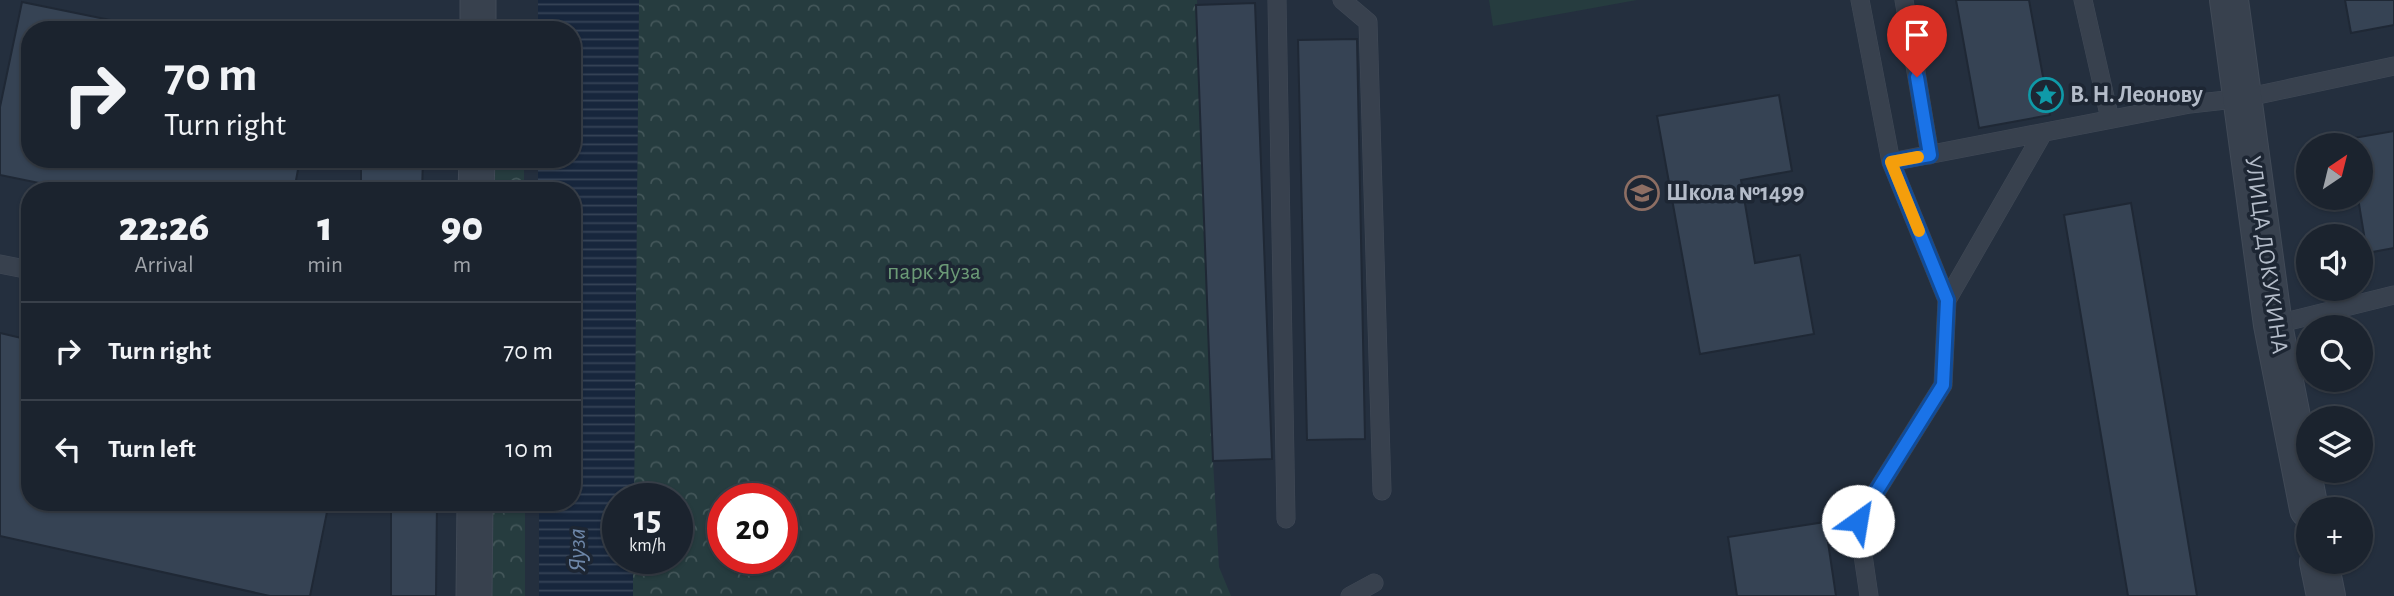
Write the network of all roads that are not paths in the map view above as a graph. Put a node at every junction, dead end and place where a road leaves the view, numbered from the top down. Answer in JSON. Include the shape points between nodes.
{"nodes":[{"id":1,"x":478,"y":0,"type":"edge"},
{"id":2,"x":1277,"y":0,"type":"edge"},
{"id":3,"x":1342,"y":0,"type":"edge"},
{"id":4,"x":1860,"y":0,"type":"edge"},
{"id":5,"x":1904,"y":0,"type":"edge"},
{"id":6,"x":2083,"y":0,"type":"edge"},
{"id":7,"x":2229,"y":0,"type":"edge"},
{"id":8,"x":478,"y":21,"type":"edge"},
{"id":9,"x":2394,"y":66,"type":"edge"},
{"id":10,"x":2244,"y":98,"type":"junction"},
{"id":11,"x":2110,"y":119,"type":"junction"},
{"id":12,"x":2043,"y":133,"type":"junction"},
{"id":13,"x":1930,"y":155,"type":"junction"},
{"id":14,"x":1891,"y":162,"type":"junction"},
{"id":15,"x":0,"y":264,"type":"edge"},
{"id":16,"x":21,"y":268,"type":"edge"},
{"id":17,"x":2394,"y":295,"type":"edge"},
{"id":18,"x":1947,"y":300,"type":"junction"},
{"id":19,"x":2273,"y":325,"type":"junction"},
{"id":20,"x":1382,"y":491,"type":"dead end"},
{"id":21,"x":2307,"y":497,"type":"edge"},
{"id":22,"x":475,"y":511,"type":"edge"},
{"id":23,"x":1286,"y":519,"type":"dead end"},
{"id":24,"x":2321,"y":574,"type":"edge"},
{"id":25,"x":1374,"y":583,"type":"dead end"},
{"id":26,"x":474,"y":596,"type":"edge"},
{"id":27,"x":1350,"y":596,"type":"edge"},
{"id":28,"x":1869,"y":596,"type":"edge"},
{"id":29,"x":2326,"y":596,"type":"edge"}],
"edges":[{"from":1,"to":8,"type":"street"},
{"from":2,"to":23,"type":"lane"},
{"from":3,"to":20,"type":"lane","via":[[1368,22]]},
{"from":4,"to":14,"type":"lane"},
{"from":5,"to":13,"type":"lane"},
{"from":6,"to":11,"type":"lane"},
{"from":7,"to":10,"type":"street","name":"УЛИЦА ДОКУКИНА"},
{"from":9,"to":10,"type":"lane"},
{"from":10,"to":11,"type":"lane"},
{"from":10,"to":19,"type":"street","name":"УЛИЦА ДОКУКИНА"},
{"from":11,"to":12,"type":"lane"},
{"from":12,"to":13,"type":"lane"},
{"from":12,"to":18,"type":"lane"},
{"from":13,"to":14,"type":"lane"},
{"from":14,"to":18,"type":"lane"},
{"from":15,"to":16,"type":"lane"},
{"from":17,"to":19,"type":"lane"},
{"from":18,"to":28,"type":"lane","via":[[1943,385],[1858,521]]},
{"from":19,"to":21,"type":"street","name":"УЛИЦА ДОКУКИНА"},
{"from":22,"to":26,"type":"street"},
{"from":24,"to":29,"type":"street"},
{"from":25,"to":27,"type":"lane"}]}
